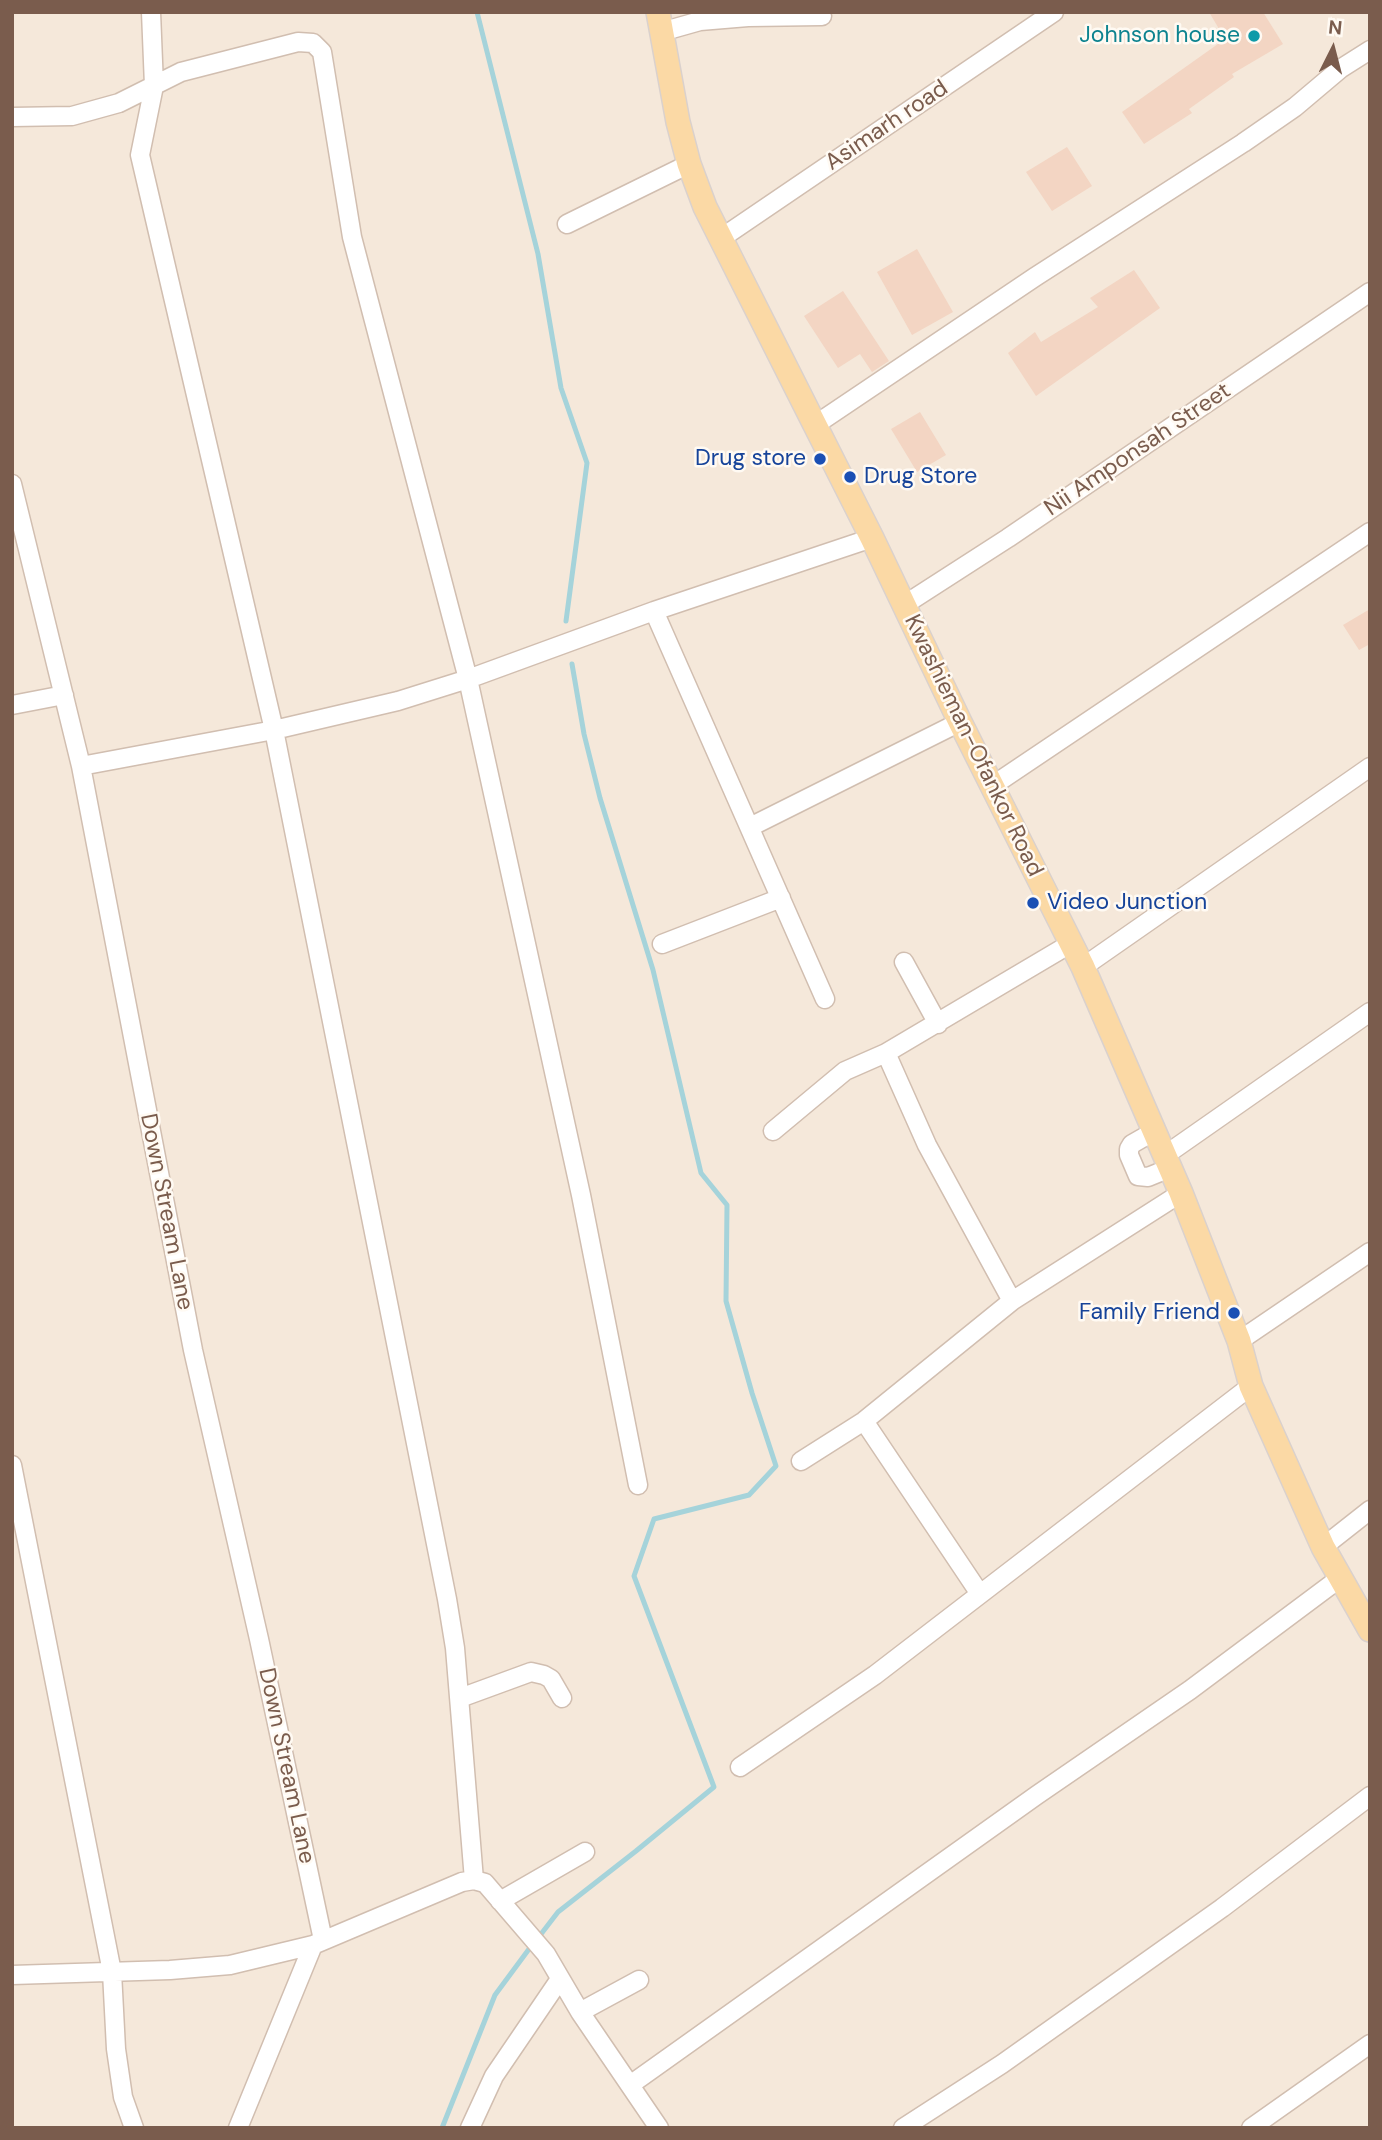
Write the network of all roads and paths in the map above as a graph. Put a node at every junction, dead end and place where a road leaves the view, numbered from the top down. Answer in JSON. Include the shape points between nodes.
{"nodes":[{"id":1,"x":151,"y":12,"type":"edge"},
{"id":2,"x":1054,"y":12,"type":"edge"},
{"id":3,"x":822,"y":16,"type":"dead end"},
{"id":4,"x":659,"y":22,"type":"edge"},
{"id":5,"x":1370,"y":50,"type":"edge"},
{"id":6,"x":154,"y":86,"type":"junction"},
{"id":7,"x":12,"y":117,"type":"edge"},
{"id":8,"x":689,"y":164,"type":"junction"},
{"id":9,"x":567,"y":224,"type":"dead end"},
{"id":10,"x":720,"y":239,"type":"junction"},
{"id":11,"x":1370,"y":292,"type":"edge"},
{"id":12,"x":815,"y":425,"type":"junction"},
{"id":13,"x":12,"y":484,"type":"edge"},
{"id":14,"x":1370,"y":532,"type":"edge"},
{"id":15,"x":872,"y":538,"type":"junction"},
{"id":16,"x":905,"y":605,"type":"junction"},
{"id":17,"x":653,"y":611,"type":"junction"},
{"id":18,"x":468,"y":679,"type":"junction"},
{"id":19,"x":64,"y":695,"type":"junction"},
{"id":20,"x":12,"y":705,"type":"edge"},
{"id":21,"x":960,"y":722,"type":"junction"},
{"id":22,"x":274,"y":730,"type":"junction"},
{"id":23,"x":81,"y":766,"type":"junction"},
{"id":24,"x":1370,"y":767,"type":"edge"},
{"id":25,"x":992,"y":786,"type":"junction"},
{"id":26,"x":750,"y":827,"type":"junction"},
{"id":27,"x":781,"y":898,"type":"junction"},
{"id":28,"x":662,"y":944,"type":"dead end"},
{"id":29,"x":1070,"y":944,"type":"junction"},
{"id":30,"x":904,"y":962,"type":"dead end"},
{"id":31,"x":1083,"y":967,"type":"junction"},
{"id":32,"x":825,"y":999,"type":"dead end"},
{"id":33,"x":1370,"y":1012,"type":"edge"},
{"id":34,"x":937,"y":1024,"type":"junction"},
{"id":35,"x":886,"y":1053,"type":"junction"},
{"id":36,"x":773,"y":1131,"type":"dead end"},
{"id":37,"x":1153,"y":1132,"type":"junction"},
{"id":38,"x":1167,"y":1162,"type":"junction"},
{"id":39,"x":1181,"y":1193,"type":"junction"},
{"id":40,"x":1370,"y":1252,"type":"edge"},
{"id":41,"x":1012,"y":1300,"type":"junction"},
{"id":42,"x":1239,"y":1342,"type":"junction"},
{"id":43,"x":1251,"y":1386,"type":"junction"},
{"id":44,"x":864,"y":1421,"type":"junction"},
{"id":45,"x":801,"y":1461,"type":"dead end"},
{"id":46,"x":12,"y":1465,"type":"edge"},
{"id":47,"x":638,"y":1485,"type":"dead end"},
{"id":48,"x":1370,"y":1510,"type":"edge"},
{"id":49,"x":1323,"y":1547,"type":"junction"},
{"id":50,"x":1340,"y":1578,"type":"junction"},
{"id":51,"x":980,"y":1594,"type":"junction"},
{"id":52,"x":1370,"y":1630,"type":"edge"},
{"id":53,"x":460,"y":1698,"type":"junction"},
{"id":54,"x":562,"y":1698,"type":"dead end"},
{"id":55,"x":740,"y":1767,"type":"dead end"},
{"id":56,"x":1370,"y":1796,"type":"edge"},
{"id":57,"x":585,"y":1852,"type":"dead end"},
{"id":58,"x":474,"y":1880,"type":"junction"},
{"id":59,"x":500,"y":1901,"type":"junction"},
{"id":60,"x":318,"y":1942,"type":"junction"},
{"id":61,"x":113,"y":1972,"type":"junction"},
{"id":62,"x":12,"y":1975,"type":"edge"},
{"id":63,"x":559,"y":1979,"type":"junction"},
{"id":64,"x":639,"y":1980,"type":"dead end"},
{"id":65,"x":580,"y":2012,"type":"junction"},
{"id":66,"x":1370,"y":2044,"type":"edge"},
{"id":67,"x":630,"y":2085,"type":"junction"},
{"id":68,"x":134,"y":2128,"type":"edge"},
{"id":69,"x":239,"y":2128,"type":"edge"},
{"id":70,"x":470,"y":2128,"type":"edge"},
{"id":71,"x":659,"y":2128,"type":"edge"},
{"id":72,"x":903,"y":2128,"type":"edge"},
{"id":73,"x":1251,"y":2128,"type":"edge"}],
"edges":[{"from":1,"to":6,"type":"street"},
{"from":2,"to":10,"type":"street","name":"Asimarh road"},
{"from":3,"to":4,"type":"street"},
{"from":4,"to":8,"type":"main road","name":"Kwashieman-Ofankor Road"},
{"from":5,"to":12,"type":"street","via":[[1242,143]]},
{"from":6,"to":7,"type":"street","via":[[119,103],[72,116]]},
{"from":6,"to":18,"type":"street","via":[[181,72],[299,42],[313,43],[322,52],[352,237]]},
{"from":6,"to":22,"type":"street","via":[[141,155]]},
{"from":8,"to":9,"type":"street"},
{"from":8,"to":10,"type":"main road","name":"Kwashieman-Ofankor Road"},
{"from":10,"to":12,"type":"main road","name":"Kwashieman-Ofankor Road"},
{"from":11,"to":16,"type":"street","name":"Nii Amponsah Street"},
{"from":12,"to":15,"type":"main road","name":"Kwashieman-Ofankor Road"},
{"from":13,"to":19,"type":"street","name":"Down Stream Lane"},
{"from":14,"to":25,"type":"street"},
{"from":15,"to":16,"type":"main road","name":"Kwashieman-Ofankor Road"},
{"from":15,"to":17,"type":"street"},
{"from":16,"to":21,"type":"main road","name":"Kwashieman-Ofankor Road"},
{"from":17,"to":18,"type":"street"},
{"from":17,"to":26,"type":"street"},
{"from":18,"to":22,"type":"street"},
{"from":18,"to":47,"type":"street","via":[[581,1195]]},
{"from":19,"to":20,"type":"street"},
{"from":19,"to":23,"type":"street","name":"Down Stream Lane"},
{"from":21,"to":25,"type":"main road","name":"Kwashieman-Ofankor Road"},
{"from":21,"to":26,"type":"street"},
{"from":22,"to":23,"type":"street"},
{"from":22,"to":53,"type":"street","via":[[447,1599]]},
{"from":23,"to":60,"type":"street","name":"Down Stream Lane","via":[[192,1350],[259,1639]]},
{"from":24,"to":31,"type":"street"},
{"from":25,"to":29,"type":"main road","name":"Kwashieman-Ofankor Road"},
{"from":26,"to":27,"type":"street"},
{"from":27,"to":28,"type":"street"},
{"from":27,"to":32,"type":"street"},
{"from":29,"to":31,"type":"main road","name":"Kwashieman-Ofankor Road"},
{"from":29,"to":34,"type":"street"},
{"from":30,"to":34,"type":"street"},
{"from":31,"to":37,"type":"main road","name":"Kwashieman-Ofankor Road"},
{"from":33,"to":38,"type":"street"},
{"from":34,"to":35,"type":"street"},
{"from":35,"to":36,"type":"street","via":[[845,1071]]},
{"from":35,"to":41,"type":"street","via":[[927,1145]]},
{"from":37,"to":38,"type":"main road","name":"Kwashieman-Ofankor Road"},
{"from":37,"to":38,"type":"street","via":[[1129,1149],[1138,1175],[1148,1177]]},
{"from":38,"to":39,"type":"main road","name":"Kwashieman-Ofankor Road"},
{"from":39,"to":41,"type":"street"},
{"from":39,"to":42,"type":"main road","name":"Kwashieman-Ofankor Road"},
{"from":40,"to":42,"type":"street"},
{"from":41,"to":44,"type":"street"},
{"from":42,"to":43,"type":"main road","name":"Kwashieman-Ofankor Road"},
{"from":43,"to":49,"type":"main road","name":"Kwashieman-Ofankor Road"},
{"from":43,"to":51,"type":"street"},
{"from":44,"to":45,"type":"street"},
{"from":44,"to":51,"type":"street"},
{"from":46,"to":61,"type":"street"},
{"from":48,"to":49,"type":"street"},
{"from":49,"to":50,"type":"main road","name":"Kwashieman-Ofankor Road"},
{"from":50,"to":52,"type":"main road","name":"Kwashieman-Ofankor Road"},
{"from":50,"to":67,"type":"street","via":[[1190,1690]]},
{"from":51,"to":55,"type":"street","via":[[875,1675]]},
{"from":53,"to":54,"type":"street","via":[[531,1672],[551,1679]]},
{"from":53,"to":58,"type":"street"},
{"from":56,"to":72,"type":"street","via":[[1222,1908],[1002,2064]]},
{"from":57,"to":59,"type":"street"},
{"from":58,"to":59,"type":"street","via":[[485,1883]]},
{"from":58,"to":60,"type":"street"},
{"from":59,"to":63,"type":"street","via":[[546,1954]]},
{"from":60,"to":61,"type":"street","via":[[230,1965]]},
{"from":60,"to":69,"type":"street"},
{"from":61,"to":62,"type":"street"},
{"from":61,"to":68,"type":"street","via":[[122,2097]]},
{"from":63,"to":65,"type":"street"},
{"from":63,"to":70,"type":"street","via":[[494,2076]]},
{"from":64,"to":65,"type":"street"},
{"from":65,"to":67,"type":"street"},
{"from":66,"to":73,"type":"street"},
{"from":67,"to":71,"type":"street"}]}
